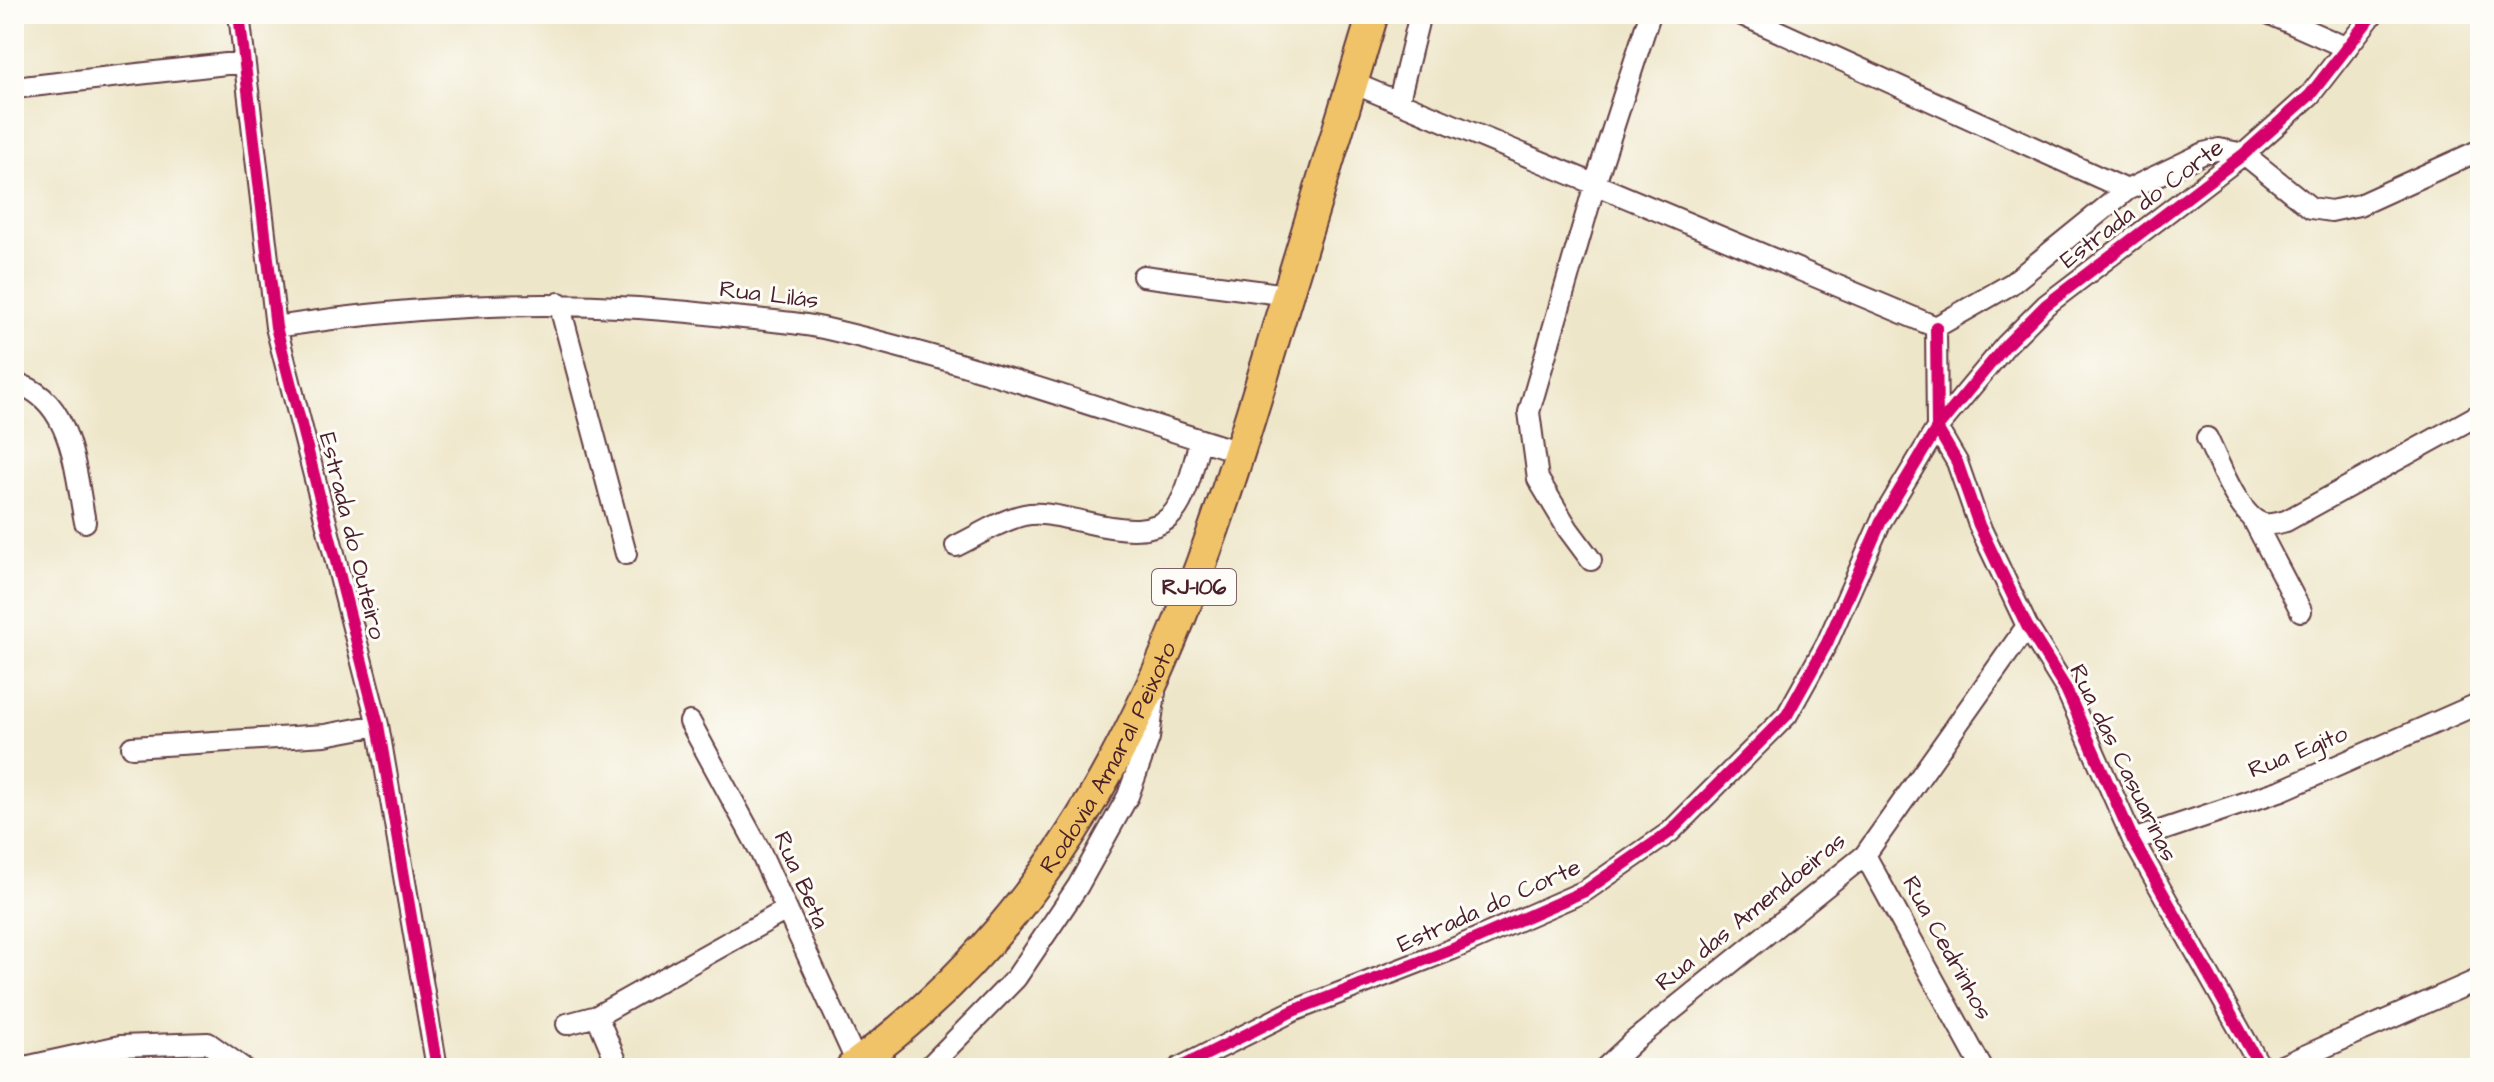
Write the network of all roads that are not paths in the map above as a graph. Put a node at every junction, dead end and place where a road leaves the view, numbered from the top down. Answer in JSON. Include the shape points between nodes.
{"nodes":[{"id":1,"x":239,"y":14,"type":"edge"},
{"id":2,"x":1373,"y":14,"type":"edge"},
{"id":3,"x":1420,"y":14,"type":"edge"},
{"id":4,"x":1650,"y":14,"type":"edge"},
{"id":5,"x":1740,"y":14,"type":"edge"},
{"id":6,"x":2270,"y":14,"type":"edge"},
{"id":7,"x":2373,"y":14,"type":"edge"},
{"id":8,"x":2347,"y":48,"type":"junction"},
{"id":9,"x":244,"y":62,"type":"junction"},
{"id":10,"x":1353,"y":83,"type":"junction"},
{"id":11,"x":14,"y":88,"type":"edge"},
{"id":12,"x":1399,"y":100,"type":"junction"},
{"id":13,"x":2480,"y":150,"type":"edge"},
{"id":14,"x":2244,"y":154,"type":"junction"},
{"id":15,"x":1595,"y":184,"type":"junction"},
{"id":16,"x":2127,"y":190,"type":"junction"},
{"id":17,"x":1143,"y":276,"type":"dead end"},
{"id":18,"x":1287,"y":295,"type":"junction"},
{"id":19,"x":559,"y":303,"type":"junction"},
{"id":20,"x":276,"y":327,"type":"junction"},
{"id":21,"x":1936,"y":327,"type":"junction"},
{"id":22,"x":14,"y":383,"type":"edge"},
{"id":23,"x":2480,"y":414,"type":"edge"},
{"id":24,"x":1937,"y":428,"type":"junction"},
{"id":25,"x":2207,"y":438,"type":"dead end"},
{"id":26,"x":1200,"y":440,"type":"junction"},
{"id":27,"x":1240,"y":452,"type":"junction"},
{"id":28,"x":2253,"y":519,"type":"junction"},
{"id":29,"x":85,"y":522,"type":"dead end"},
{"id":30,"x":956,"y":546,"type":"dead end"},
{"id":31,"x":626,"y":554,"type":"dead end"},
{"id":32,"x":1591,"y":560,"type":"dead end"},
{"id":33,"x":2301,"y":611,"type":"dead end"},
{"id":34,"x":2027,"y":626,"type":"junction"},
{"id":35,"x":1157,"y":679,"type":"junction"},
{"id":36,"x":2480,"y":703,"type":"edge"},
{"id":37,"x":690,"y":722,"type":"dead end"},
{"id":38,"x":378,"y":725,"type":"junction"},
{"id":39,"x":132,"y":747,"type":"dead end"},
{"id":40,"x":2133,"y":840,"type":"junction"},
{"id":41,"x":1865,"y":855,"type":"junction"},
{"id":42,"x":786,"y":910,"type":"junction"},
{"id":43,"x":2480,"y":979,"type":"edge"},
{"id":44,"x":597,"y":1016,"type":"junction"},
{"id":45,"x":567,"y":1024,"type":"dead end"},
{"id":46,"x":854,"y":1066,"type":"edge"},
{"id":47,"x":20,"y":1068,"type":"edge"},
{"id":48,"x":243,"y":1068,"type":"edge"},
{"id":49,"x":437,"y":1068,"type":"edge"},
{"id":50,"x":619,"y":1068,"type":"edge"},
{"id":51,"x":928,"y":1068,"type":"edge"},
{"id":52,"x":1179,"y":1068,"type":"edge"},
{"id":53,"x":1605,"y":1068,"type":"edge"},
{"id":54,"x":1982,"y":1068,"type":"edge"},
{"id":55,"x":2261,"y":1068,"type":"edge"},
{"id":56,"x":2277,"y":1068,"type":"edge"}],
"edges":[{"from":1,"to":9,"type":"street","name":"Estrada do Outeiro"},
{"from":2,"to":10,"type":"highway","name":"Rodovia Amaral Peixoto","number":"RJ-106"},
{"from":3,"to":12,"type":"street"},
{"from":4,"to":15,"type":"street"},
{"from":5,"to":16,"type":"street"},
{"from":6,"to":8,"type":"street"},
{"from":7,"to":8,"type":"street","name":"Estrada do Corte"},
{"from":8,"to":14,"type":"street","name":"Estrada do Corte","via":[[2310,95]]},
{"from":9,"to":11,"type":"street"},
{"from":9,"to":20,"type":"street","name":"Estrada do Outeiro"},
{"from":10,"to":12,"type":"street"},
{"from":10,"to":18,"type":"highway","name":"Rodovia Amaral Peixoto","number":"RJ-106"},
{"from":12,"to":15,"type":"street"},
{"from":13,"to":14,"type":"street","via":[[2359,205],[2331,211],[2311,208]]},
{"from":14,"to":16,"type":"street","via":[[2219,149],[2204,153]]},
{"from":14,"to":24,"type":"street","name":"Estrada do Corte","via":[[2046,305]]},
{"from":15,"to":21,"type":"street"},
{"from":15,"to":32,"type":"street","via":[[1529,412],[1538,479]]},
{"from":16,"to":21,"type":"street","via":[[2011,284]]},
{"from":17,"to":18,"type":"street"},
{"from":18,"to":27,"type":"highway","name":"Rodovia Amaral Peixoto","number":"RJ-106"},
{"from":19,"to":20,"type":"street","name":"Rua Lilás","via":[[386,310]]},
{"from":19,"to":26,"type":"street","name":"Rua Lilás","via":[[649,306],[821,328]]},
{"from":19,"to":31,"type":"street"},
{"from":20,"to":38,"type":"street","name":"Estrada do Outeiro"},
{"from":21,"to":24,"type":"street"},
{"from":22,"to":29,"type":"street","via":[[40,392],[61,421]]},
{"from":23,"to":28,"type":"street","via":[[2286,521],[2270,525]]},
{"from":24,"to":34,"type":"street","name":"Rua das Casuarinas","via":[[1957,462],[1979,525]]},
{"from":24,"to":52,"type":"street","name":"Estrada do Corte","via":[[1881,521],[1827,643],[1787,715],[1670,832],[1585,891],[1293,1011]]},
{"from":25,"to":28,"type":"street"},
{"from":26,"to":27,"type":"street","name":"Rua Lilás"},
{"from":26,"to":30,"type":"street","via":[[1181,505],[1159,525],[1127,527],[1024,515]]},
{"from":27,"to":35,"type":"highway","name":"Rodovia Amaral Peixoto","number":"RJ-106"},
{"from":28,"to":33,"type":"street"},
{"from":34,"to":40,"type":"street","name":"Rua das Casuarinas","via":[[2066,689]]},
{"from":34,"to":41,"type":"street","name":"Rua das Amendoeiras"},
{"from":35,"to":46,"type":"highway","name":"Rodovia Amaral Peixoto","number":"RJ-106","via":[[1119,756],[1051,866],[956,976]]},
{"from":35,"to":51,"type":"street","via":[[1149,738],[1105,841],[1016,978]]},
{"from":36,"to":40,"type":"street","name":"Rua Egito","via":[[2282,790]]},
{"from":37,"to":42,"type":"street","name":"Rua Beta"},
{"from":38,"to":39,"type":"street","via":[[325,735]]},
{"from":38,"to":49,"type":"street","name":"Estrada do Outeiro"},
{"from":40,"to":55,"type":"street","name":"Rua das Casuarinas"},
{"from":41,"to":53,"type":"street","name":"Rua das Amendoeiras"},
{"from":41,"to":54,"type":"street","name":"Rua Cedrinhos"},
{"from":42,"to":44,"type":"street"},
{"from":42,"to":46,"type":"street","name":"Rua Beta"},
{"from":43,"to":56,"type":"street"},
{"from":44,"to":45,"type":"street"},
{"from":44,"to":50,"type":"street"},
{"from":47,"to":48,"type":"street","via":[[120,1046],[208,1043]]}]}
